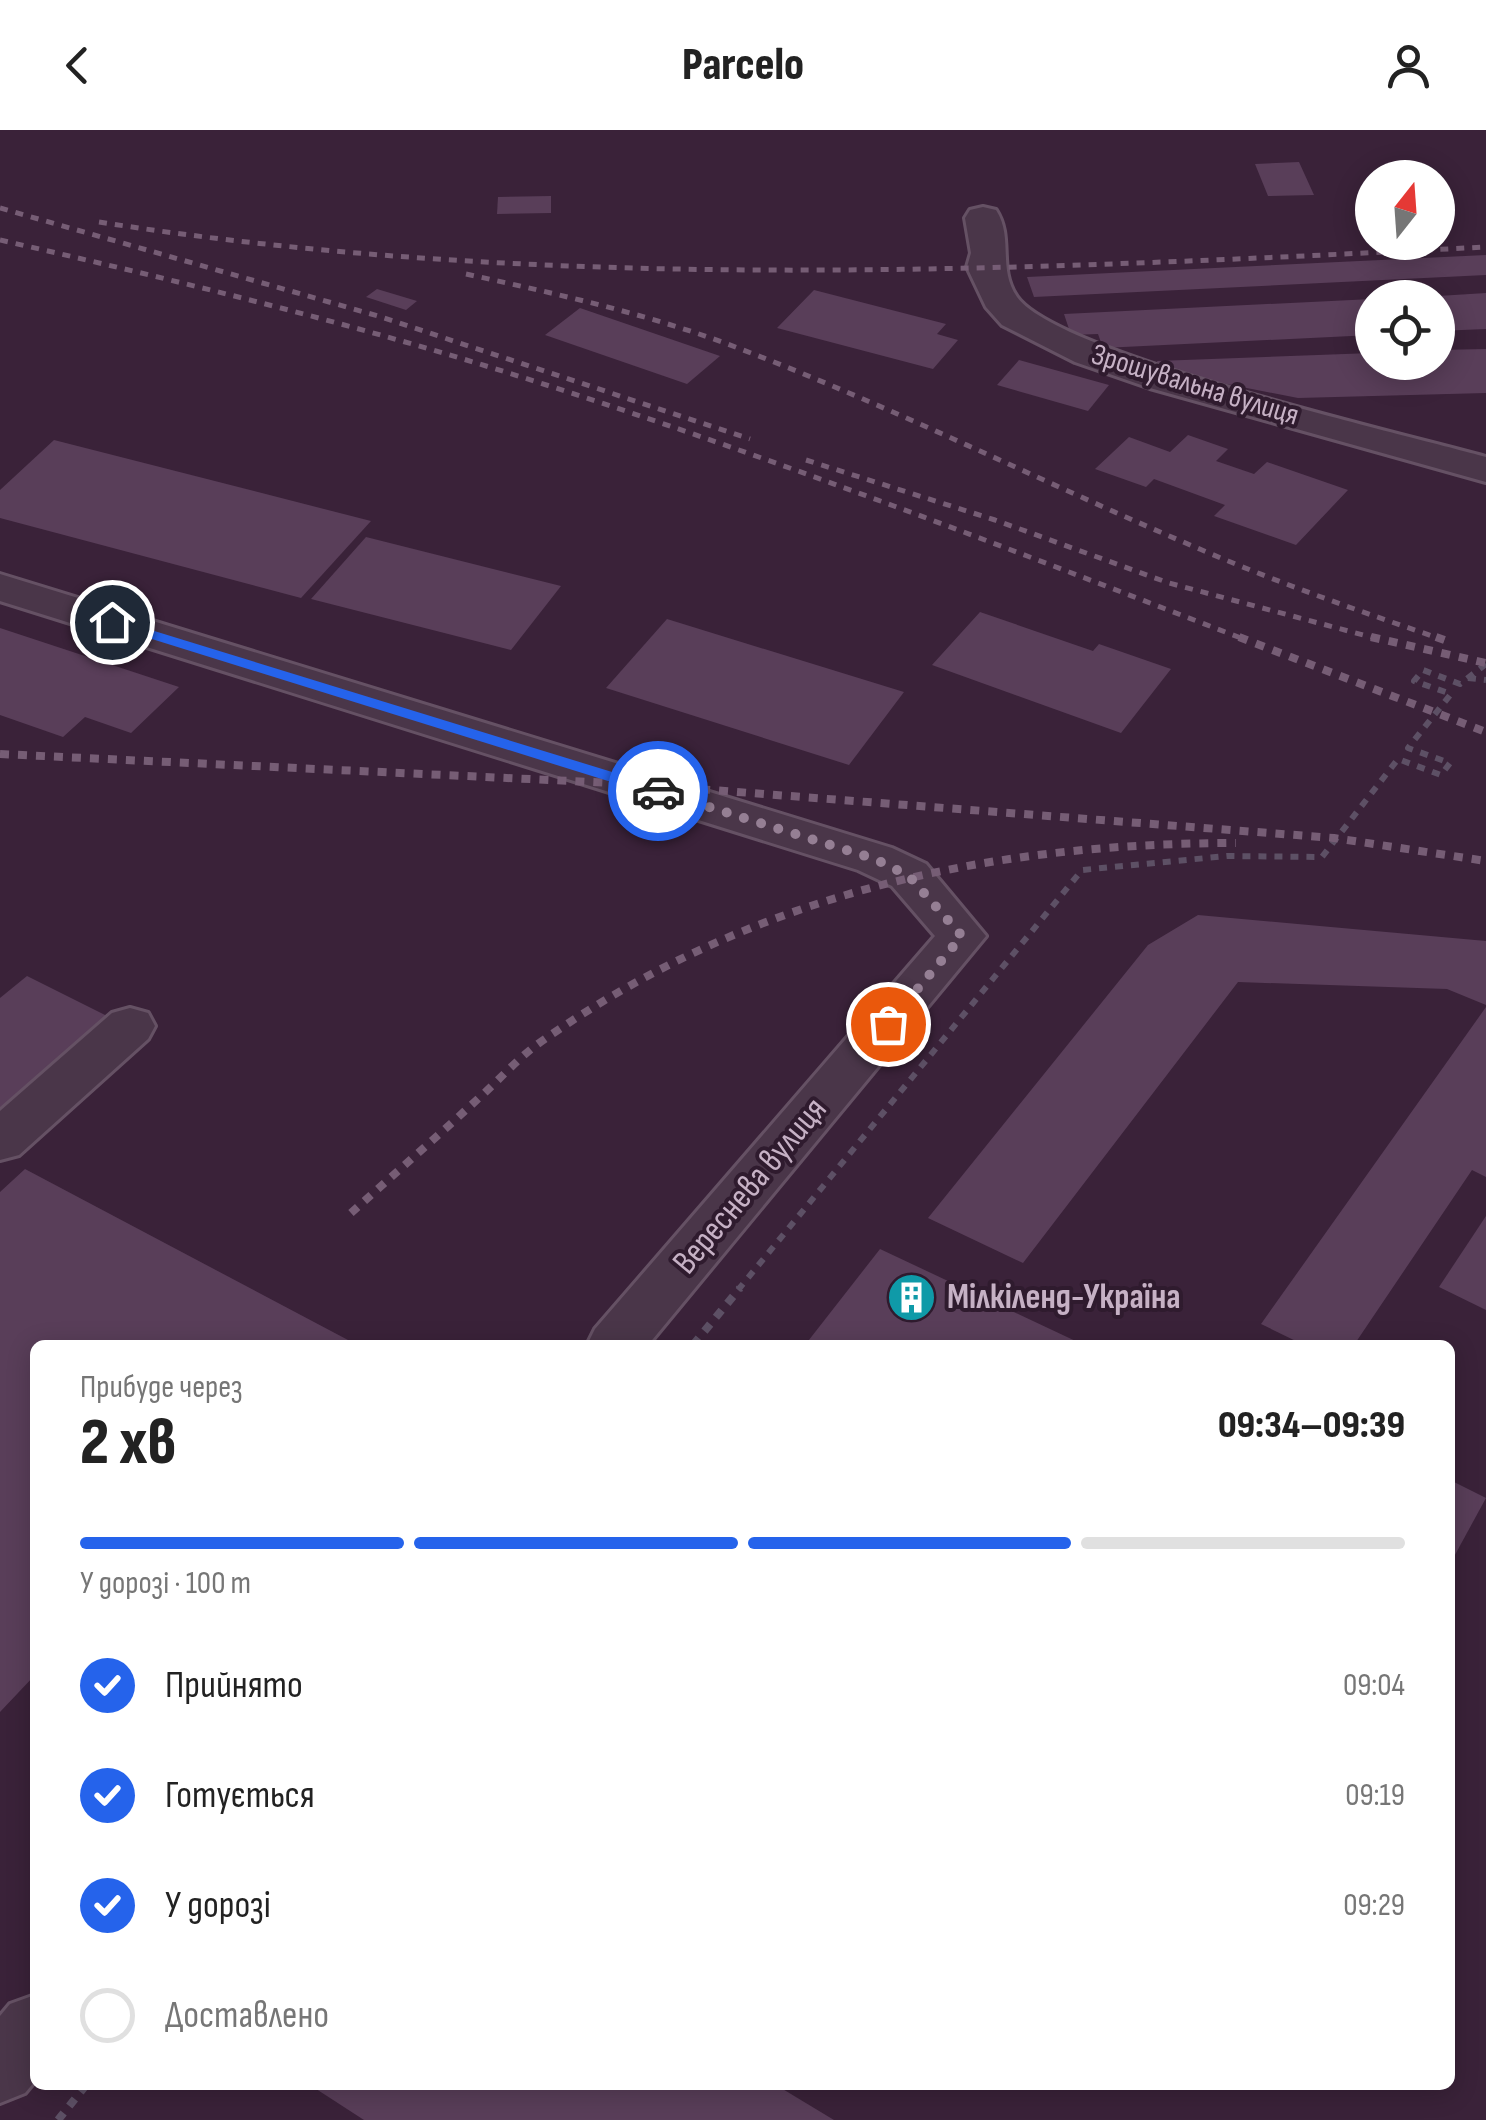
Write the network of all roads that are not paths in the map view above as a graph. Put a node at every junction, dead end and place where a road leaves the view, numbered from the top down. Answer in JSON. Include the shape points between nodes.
{"nodes":[{"id":1,"x":983,"y":218,"type":"dead end"},
{"id":2,"x":1486,"y":470,"type":"edge"},
{"id":3,"x":0,"y":587,"type":"edge"},
{"id":4,"x":130,"y":1026,"type":"dead end"},
{"id":5,"x":0,"y":1141,"type":"edge"},
{"id":6,"x":619,"y":1340,"type":"edge"},
{"id":7,"x":30,"y":2034,"type":"edge"},
{"id":8,"x":0,"y":2069,"type":"edge"}],
"edges":[{"from":1,"to":2,"type":"street","name":"Зрошувальна вулиця","via":[[985,267],[999,299],[1015,317],[1073,347],[1164,380]]},
{"from":3,"to":6,"type":"street","name":"Вереснева вулиця","via":[[875,859],[909,876],[962,936]]},
{"from":4,"to":5,"type":"street"},
{"from":7,"to":8,"type":"street"}]}
